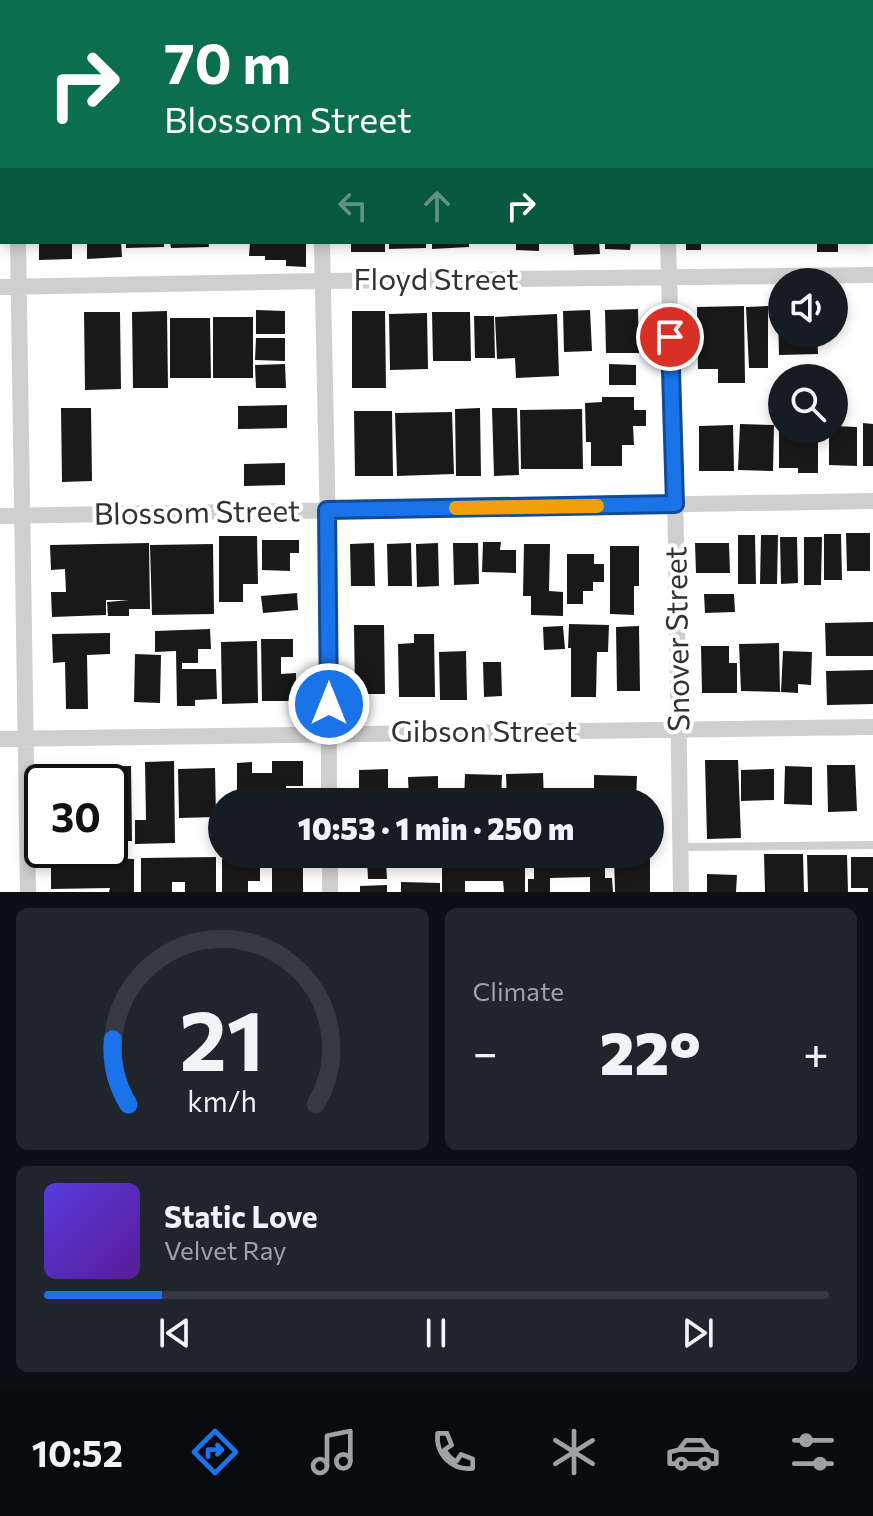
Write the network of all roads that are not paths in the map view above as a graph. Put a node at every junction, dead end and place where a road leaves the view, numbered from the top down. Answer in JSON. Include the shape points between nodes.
{"nodes":[{"id":1,"x":18,"y":244,"type":"edge"},
{"id":2,"x":322,"y":244,"type":"edge"},
{"id":3,"x":668,"y":244,"type":"edge"},
{"id":4,"x":873,"y":275,"type":"edge"},
{"id":5,"x":668,"y":279,"type":"junction"},
{"id":6,"x":323,"y":281,"type":"junction"},
{"id":7,"x":0,"y":287,"type":"edge"},
{"id":8,"x":18,"y":287,"type":"junction"},
{"id":9,"x":873,"y":501,"type":"edge"},
{"id":10,"x":675,"y":504,"type":"junction"},
{"id":11,"x":327,"y":510,"type":"junction"},
{"id":12,"x":22,"y":515,"type":"junction"},
{"id":13,"x":0,"y":516,"type":"edge"},
{"id":14,"x":873,"y":727,"type":"edge"},
{"id":15,"x":679,"y":730,"type":"junction"},
{"id":16,"x":329,"y":733,"type":"junction"},
{"id":17,"x":0,"y":739,"type":"edge"},
{"id":18,"x":24,"y":739,"type":"junction"},
{"id":19,"x":329,"y":788,"type":"edge"},
{"id":20,"x":873,"y":845,"type":"edge"},
{"id":21,"x":680,"y":847,"type":"junction"},
{"id":22,"x":330,"y":868,"type":"edge"},
{"id":23,"x":28,"y":892,"type":"edge"},
{"id":24,"x":330,"y":892,"type":"edge"},
{"id":25,"x":681,"y":892,"type":"edge"}],
"edges":[{"from":1,"to":8,"type":"street"},
{"from":2,"to":6,"type":"street"},
{"from":3,"to":5,"type":"street","name":"Snover Street"},
{"from":4,"to":5,"type":"street","name":"Floyd Street"},
{"from":5,"to":6,"type":"street","name":"Floyd Street"},
{"from":5,"to":10,"type":"street","name":"Snover Street"},
{"from":6,"to":8,"type":"street","name":"Floyd Street"},
{"from":6,"to":11,"type":"street"},
{"from":7,"to":8,"type":"street","name":"Floyd Street"},
{"from":8,"to":12,"type":"street"},
{"from":9,"to":10,"type":"street","name":"Blossom Street"},
{"from":10,"to":11,"type":"street","name":"Blossom Street"},
{"from":10,"to":15,"type":"street","name":"Snover Street"},
{"from":11,"to":12,"type":"street","name":"Blossom Street"},
{"from":11,"to":16,"type":"street"},
{"from":12,"to":13,"type":"street","name":"Blossom Street"},
{"from":12,"to":18,"type":"street"},
{"from":14,"to":15,"type":"street","name":"Gibson Street"},
{"from":15,"to":16,"type":"street","name":"Gibson Street"},
{"from":15,"to":21,"type":"street","name":"Snover Street"},
{"from":16,"to":18,"type":"street","name":"Gibson Street"},
{"from":16,"to":19,"type":"street"},
{"from":17,"to":18,"type":"street","name":"Gibson Street"},
{"from":18,"to":23,"type":"street"},
{"from":20,"to":21,"type":"lane"},
{"from":21,"to":25,"type":"street","name":"Snover Street"},
{"from":22,"to":24,"type":"street"}]}
